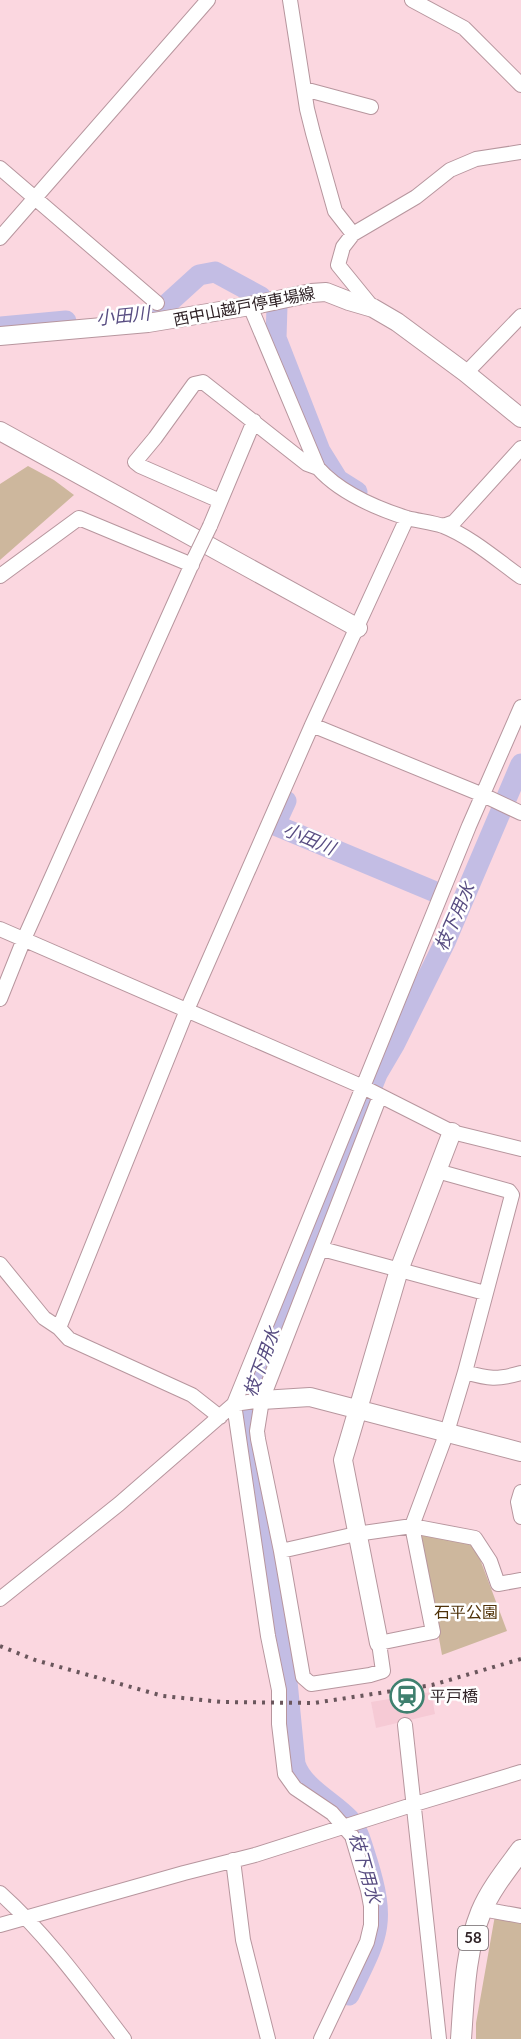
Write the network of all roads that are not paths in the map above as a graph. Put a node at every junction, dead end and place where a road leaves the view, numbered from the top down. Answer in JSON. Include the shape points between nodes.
{"nodes":[{"id":1,"x":208,"y":0,"type":"edge"},
{"id":2,"x":290,"y":0,"type":"edge"},
{"id":3,"x":416,"y":1,"type":"edge"},
{"id":4,"x":521,"y":85,"type":"edge"},
{"id":5,"x":304,"y":89,"type":"junction"},
{"id":6,"x":371,"y":107,"type":"dead end"},
{"id":7,"x":521,"y":153,"type":"edge"},
{"id":8,"x":0,"y":168,"type":"edge"},
{"id":9,"x":35,"y":199,"type":"junction"},
{"id":10,"x":353,"y":234,"type":"junction"},
{"id":11,"x":0,"y":238,"type":"edge"},
{"id":12,"x":157,"y":303,"type":"dead end"},
{"id":13,"x":250,"y":306,"type":"junction"},
{"id":14,"x":373,"y":308,"type":"junction"},
{"id":15,"x":521,"y":316,"type":"edge"},
{"id":16,"x":0,"y":336,"type":"edge"},
{"id":17,"x":466,"y":373,"type":"junction"},
{"id":18,"x":521,"y":418,"type":"edge"},
{"id":19,"x":254,"y":421,"type":"junction"},
{"id":20,"x":0,"y":431,"type":"edge"},
{"id":21,"x":521,"y":448,"type":"edge"},
{"id":22,"x":318,"y":468,"type":"junction"},
{"id":23,"x":220,"y":501,"type":"junction"},
{"id":24,"x":407,"y":518,"type":"junction"},
{"id":25,"x":443,"y":526,"type":"junction"},
{"id":26,"x":193,"y":561,"type":"junction"},
{"id":27,"x":0,"y":576,"type":"edge"},
{"id":28,"x":521,"y":577,"type":"edge"},
{"id":29,"x":358,"y":628,"type":"junction"},
{"id":30,"x":521,"y":707,"type":"edge"},
{"id":31,"x":312,"y":725,"type":"junction"},
{"id":32,"x":488,"y":798,"type":"junction"},
{"id":33,"x":515,"y":810,"type":"edge"},
{"id":34,"x":0,"y":929,"type":"edge"},
{"id":35,"x":24,"y":939,"type":"junction"},
{"id":36,"x":0,"y":999,"type":"edge"},
{"id":37,"x":187,"y":1010,"type":"junction"},
{"id":38,"x":364,"y":1088,"type":"junction"},
{"id":39,"x":380,"y":1096,"type":"junction"},
{"id":40,"x":452,"y":1132,"type":"junction"},
{"id":41,"x":521,"y":1149,"type":"edge"},
{"id":42,"x":437,"y":1171,"type":"junction"},
{"id":43,"x":322,"y":1249,"type":"junction"},
{"id":44,"x":0,"y":1264,"type":"edge"},
{"id":45,"x":399,"y":1270,"type":"junction"},
{"id":46,"x":485,"y":1293,"type":"junction"},
{"id":47,"x":59,"y":1328,"type":"junction"},
{"id":48,"x":465,"y":1372,"type":"junction"},
{"id":49,"x":521,"y":1372,"type":"edge"},
{"id":50,"x":262,"y":1400,"type":"junction"},
{"id":51,"x":236,"y":1403,"type":"junction"},
{"id":52,"x":357,"y":1408,"type":"junction"},
{"id":53,"x":220,"y":1417,"type":"junction"},
{"id":54,"x":447,"y":1432,"type":"junction"},
{"id":55,"x":521,"y":1452,"type":"edge"},
{"id":56,"x":521,"y":1492,"type":"edge"},
{"id":57,"x":521,"y":1517,"type":"edge"},
{"id":58,"x":412,"y":1526,"type":"junction"},
{"id":59,"x":356,"y":1534,"type":"junction"},
{"id":60,"x":282,"y":1551,"type":"junction"},
{"id":61,"x":521,"y":1580,"type":"edge"},
{"id":62,"x":0,"y":1599,"type":"edge"},
{"id":63,"x":379,"y":1643,"type":"junction"},
{"id":64,"x":405,"y":1725,"type":"dead end"},
{"id":65,"x":521,"y":1772,"type":"edge"},
{"id":66,"x":414,"y":1804,"type":"junction"},
{"id":67,"x":351,"y":1824,"type":"junction"},
{"id":68,"x":521,"y":1850,"type":"edge"},
{"id":69,"x":233,"y":1860,"type":"junction"},
{"id":70,"x":0,"y":1893,"type":"edge"},
{"id":71,"x":482,"y":1909,"type":"junction"},
{"id":72,"x":521,"y":1916,"type":"edge"},
{"id":73,"x":26,"y":1917,"type":"junction"},
{"id":74,"x":0,"y":1925,"type":"edge"},
{"id":75,"x":123,"y":2039,"type":"edge"},
{"id":76,"x":267,"y":2039,"type":"edge"},
{"id":77,"x":321,"y":2039,"type":"edge"},
{"id":78,"x":439,"y":2039,"type":"edge"},
{"id":79,"x":461,"y":2039,"type":"edge"}],
"edges":[{"from":1,"to":9,"type":"street"},
{"from":2,"to":5,"type":"street"},
{"from":3,"to":4,"type":"street","via":[[464,28]]},
{"from":5,"to":6,"type":"street"},
{"from":5,"to":10,"type":"street","via":[[335,211]]},
{"from":7,"to":10,"type":"street","via":[[476,159],[450,170],[416,197]]},
{"from":8,"to":9,"type":"street"},
{"from":9,"to":11,"type":"street"},
{"from":9,"to":12,"type":"street"},
{"from":10,"to":14,"type":"street","via":[[338,265]]},
{"from":13,"to":14,"type":"main road","name":"西中山越戸停車場線","via":[[326,292]]},
{"from":13,"to":16,"type":"main road","name":"西中山越戸停車場線","via":[[148,323]]},
{"from":13,"to":22,"type":"street"},
{"from":14,"to":17,"type":"main road","name":"西中山越戸停車場線"},
{"from":15,"to":17,"type":"street"},
{"from":17,"to":18,"type":"main road","name":"西中山越戸停車場線"},
{"from":19,"to":22,"type":"street","via":[[307,464]]},
{"from":19,"to":23,"type":"street"},
{"from":19,"to":23,"type":"street","via":[[203,382],[194,384],[135,462]]},
{"from":20,"to":29,"type":"main road"},
{"from":21,"to":25,"type":"street","via":[[454,522]]},
{"from":22,"to":24,"type":"street","via":[[345,492]]},
{"from":23,"to":26,"type":"street","bridge":true},
{"from":24,"to":25,"type":"street"},
{"from":24,"to":29,"type":"street"},
{"from":25,"to":28,"type":"street"},
{"from":26,"to":27,"type":"street","via":[[79,518]]},
{"from":26,"to":35,"type":"street"},
{"from":29,"to":31,"type":"street"},
{"from":30,"to":32,"type":"street"},
{"from":31,"to":32,"type":"street"},
{"from":31,"to":37,"type":"street"},
{"from":32,"to":33,"type":"street"},
{"from":32,"to":38,"type":"street","via":[[468,826]]},
{"from":34,"to":35,"type":"street"},
{"from":35,"to":36,"type":"street"},
{"from":35,"to":37,"type":"street"},
{"from":37,"to":38,"type":"street"},
{"from":37,"to":47,"type":"street"},
{"from":38,"to":39,"type":"street"},
{"from":38,"to":51,"type":"street"},
{"from":39,"to":40,"type":"street"},
{"from":39,"to":43,"type":"street"},
{"from":40,"to":41,"type":"street"},
{"from":40,"to":42,"type":"main road"},
{"from":42,"to":45,"type":"main road"},
{"from":42,"to":46,"type":"street","via":[[511,1192]]},
{"from":43,"to":45,"type":"street"},
{"from":43,"to":50,"type":"street"},
{"from":44,"to":47,"type":"street","via":[[44,1318]]},
{"from":45,"to":46,"type":"street"},
{"from":45,"to":52,"type":"main road"},
{"from":46,"to":48,"type":"street"},
{"from":47,"to":53,"type":"street","via":[[69,1339],[192,1395]]},
{"from":48,"to":49,"type":"street","via":[[485,1378]]},
{"from":48,"to":54,"type":"street"},
{"from":50,"to":51,"type":"street"},
{"from":50,"to":52,"type":"main road","via":[[310,1397]]},
{"from":50,"to":60,"type":"street","via":[[257,1431]]},
{"from":51,"to":53,"type":"street"},
{"from":51,"to":67,"type":"street","via":[[279,1690],[285,1774],[295,1788]]},
{"from":52,"to":54,"type":"main road"},
{"from":52,"to":59,"type":"main road","via":[[343,1460]]},
{"from":53,"to":62,"type":"street"},
{"from":54,"to":55,"type":"main road"},
{"from":54,"to":58,"type":"street"},
{"from":56,"to":57,"type":"street"},
{"from":58,"to":59,"type":"street"},
{"from":58,"to":61,"type":"street","via":[[475,1538],[490,1561],[498,1584]]},
{"from":58,"to":63,"type":"street","via":[[433,1632]]},
{"from":59,"to":60,"type":"street"},
{"from":59,"to":63,"type":"main road"},
{"from":60,"to":63,"type":"street","via":[[305,1680],[311,1684],[383,1671]]},
{"from":64,"to":66,"type":"street"},
{"from":65,"to":66,"type":"street"},
{"from":66,"to":67,"type":"street"},
{"from":66,"to":78,"type":"street"},
{"from":67,"to":69,"type":"street"},
{"from":67,"to":77,"type":"street","via":[[368,1890],[371,1925],[367,1942]]},
{"from":68,"to":71,"type":"main road","number":"58"},
{"from":69,"to":73,"type":"street"},
{"from":69,"to":76,"type":"street","via":[[243,1940]]},
{"from":70,"to":73,"type":"street"},
{"from":71,"to":72,"type":"street"},
{"from":71,"to":79,"type":"main road","number":"58","via":[[469,1962]]},
{"from":73,"to":74,"type":"street"},
{"from":73,"to":75,"type":"street","via":[[68,1965]]}]}
